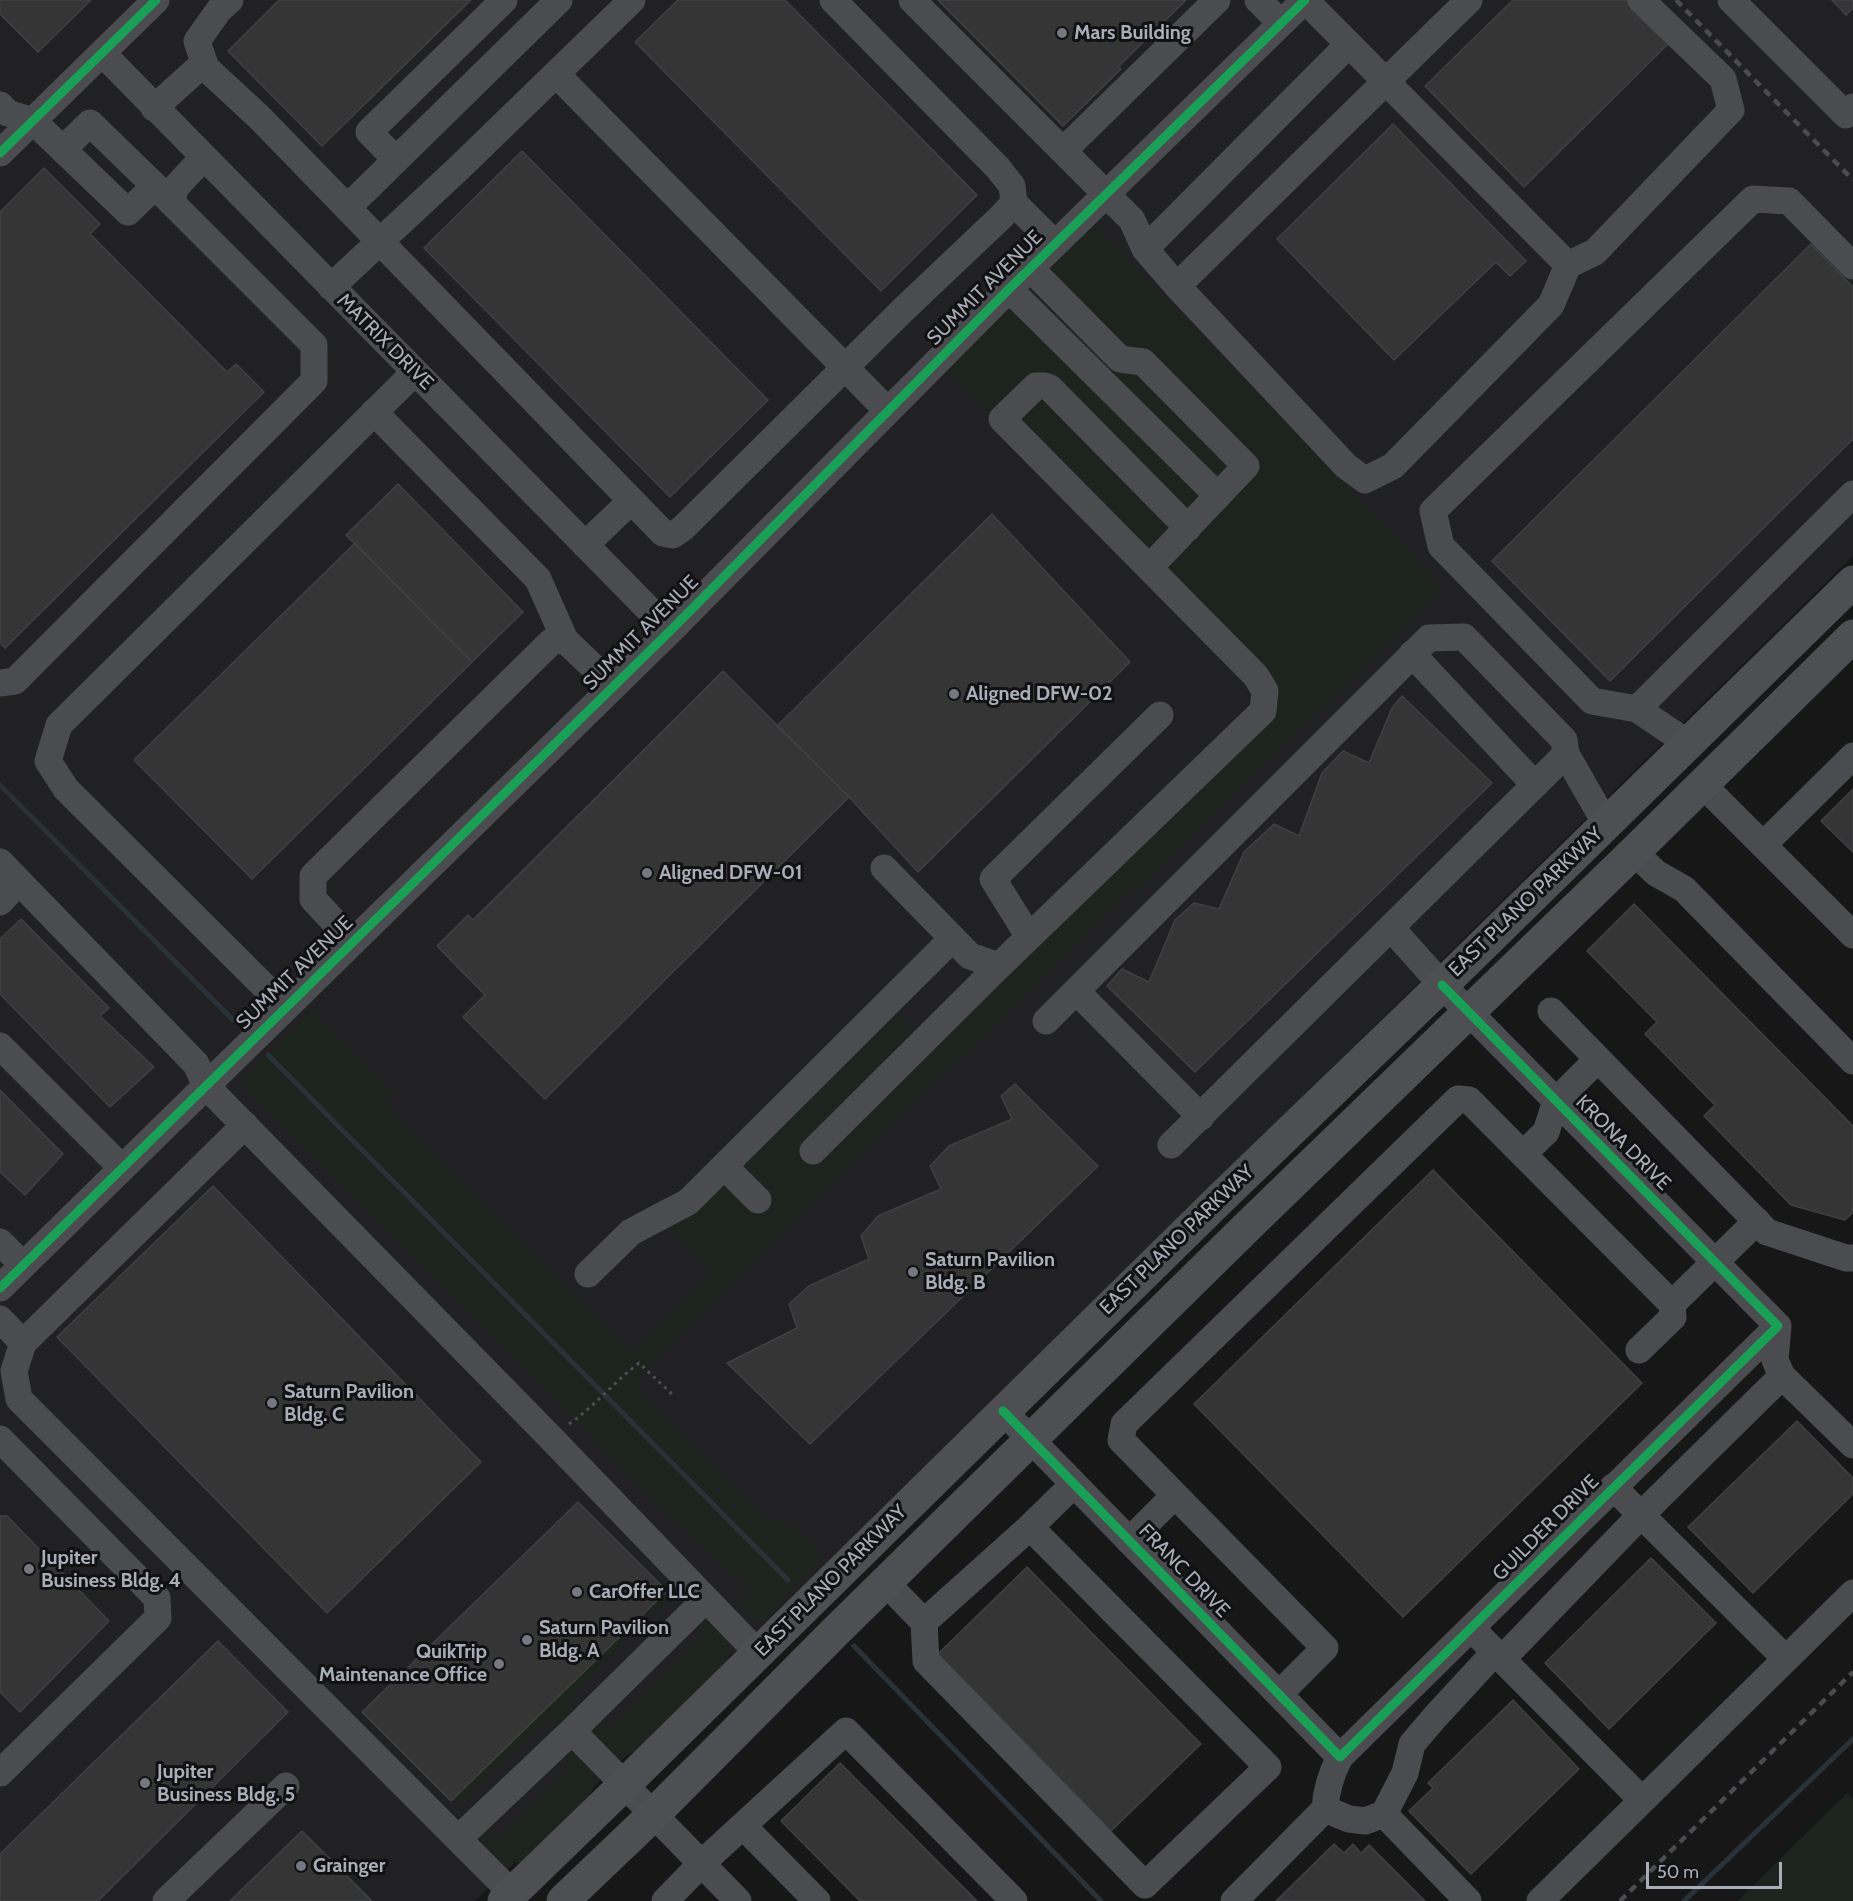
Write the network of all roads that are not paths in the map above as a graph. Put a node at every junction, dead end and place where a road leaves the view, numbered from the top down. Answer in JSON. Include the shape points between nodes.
{"nodes":[{"id":1,"x":156,"y":0,"type":"edge"},
{"id":2,"x":230,"y":0,"type":"edge"},
{"id":3,"x":504,"y":0,"type":"edge"},
{"id":4,"x":559,"y":0,"type":"edge"},
{"id":5,"x":632,"y":0,"type":"edge"},
{"id":6,"x":833,"y":0,"type":"edge"},
{"id":7,"x":912,"y":0,"type":"edge"},
{"id":8,"x":1217,"y":0,"type":"edge"},
{"id":9,"x":1258,"y":0,"type":"edge"},
{"id":10,"x":1305,"y":0,"type":"edge"},
{"id":11,"x":1469,"y":0,"type":"edge"},
{"id":12,"x":1641,"y":0,"type":"edge"},
{"id":13,"x":1731,"y":0,"type":"edge"},
{"id":14,"x":1281,"y":23,"type":"junction"},
{"id":15,"x":1349,"y":44,"type":"junction"},
{"id":16,"x":102,"y":53,"type":"junction"},
{"id":17,"x":204,"y":63,"type":"junction"},
{"id":18,"x":556,"y":74,"type":"junction"},
{"id":19,"x":1386,"y":81,"type":"junction"},
{"id":20,"x":0,"y":105,"type":"edge"},
{"id":21,"x":154,"y":108,"type":"junction"},
{"id":22,"x":1850,"y":115,"type":"edge"},
{"id":23,"x":33,"y":121,"type":"junction"},
{"id":24,"x":63,"y":149,"type":"junction"},
{"id":25,"x":1064,"y":150,"type":"junction"},
{"id":26,"x":0,"y":153,"type":"edge"},
{"id":27,"x":203,"y":158,"type":"junction"},
{"id":28,"x":396,"y":160,"type":"junction"},
{"id":29,"x":164,"y":194,"type":"junction"},
{"id":30,"x":1108,"y":194,"type":"junction"},
{"id":31,"x":1014,"y":203,"type":"junction"},
{"id":32,"x":347,"y":208,"type":"junction"},
{"id":33,"x":380,"y":242,"type":"junction"},
{"id":34,"x":1055,"y":244,"type":"junction"},
{"id":35,"x":1145,"y":249,"type":"junction"},
{"id":36,"x":1568,"y":265,"type":"junction"},
{"id":37,"x":1853,"y":266,"type":"edge"},
{"id":38,"x":1030,"y":268,"type":"junction"},
{"id":39,"x":1177,"y":286,"type":"junction"},
{"id":40,"x":331,"y":287,"type":"junction"},
{"id":41,"x":1009,"y":290,"type":"junction"},
{"id":42,"x":1071,"y":310,"type":"junction"},
{"id":43,"x":1050,"y":330,"type":"junction"},
{"id":44,"x":1120,"y":359,"type":"junction"},
{"id":45,"x":845,"y":367,"type":"junction"},
{"id":46,"x":415,"y":372,"type":"junction"},
{"id":47,"x":1101,"y":380,"type":"junction"},
{"id":48,"x":888,"y":410,"type":"junction"},
{"id":49,"x":374,"y":412,"type":"junction"},
{"id":50,"x":1853,"y":494,"type":"edge"},
{"id":51,"x":1218,"y":496,"type":"junction"},
{"id":52,"x":632,"y":501,"type":"junction"},
{"id":53,"x":1188,"y":528,"type":"junction"},
{"id":54,"x":585,"y":545,"type":"junction"},
{"id":55,"x":1150,"y":567,"type":"junction"},
{"id":56,"x":1849,"y":593,"type":"edge"},
{"id":57,"x":670,"y":631,"type":"junction"},
{"id":58,"x":1853,"y":636,"type":"edge"},
{"id":59,"x":564,"y":640,"type":"junction"},
{"id":60,"x":1412,"y":654,"type":"junction"},
{"id":61,"x":0,"y":683,"type":"edge"},
{"id":62,"x":613,"y":686,"type":"junction"},
{"id":63,"x":1637,"y":709,"type":"junction"},
{"id":64,"x":1160,"y":715,"type":"dead end"},
{"id":65,"x":1689,"y":744,"type":"junction"},
{"id":66,"x":1566,"y":754,"type":"junction"},
{"id":67,"x":1853,"y":756,"type":"edge"},
{"id":68,"x":1702,"y":784,"type":"junction"},
{"id":69,"x":1535,"y":785,"type":"junction"},
{"id":70,"x":1606,"y":824,"type":"junction"},
{"id":71,"x":1763,"y":845,"type":"junction"},
{"id":72,"x":1634,"y":852,"type":"junction"},
{"id":73,"x":0,"y":862,"type":"edge"},
{"id":74,"x":884,"y":868,"type":"dead end"},
{"id":75,"x":20,"y":882,"type":"junction"},
{"id":76,"x":0,"y":902,"type":"edge"},
{"id":77,"x":1391,"y":928,"type":"junction"},
{"id":78,"x":1853,"y":935,"type":"edge"},
{"id":79,"x":1029,"y":937,"type":"junction"},
{"id":80,"x":952,"y":939,"type":"junction"},
{"id":81,"x":353,"y":942,"type":"junction"},
{"id":82,"x":999,"y":966,"type":"junction"},
{"id":83,"x":1442,"y":985,"type":"junction"},
{"id":84,"x":1076,"y":992,"type":"junction"},
{"id":85,"x":286,"y":1008,"type":"junction"},
{"id":86,"x":1551,"y":1011,"type":"dead end"},
{"id":87,"x":1468,"y":1012,"type":"junction"},
{"id":88,"x":1046,"y":1021,"type":"dead end"},
{"id":89,"x":0,"y":1046,"type":"edge"},
{"id":90,"x":1598,"y":1059,"type":"junction"},
{"id":91,"x":1853,"y":1061,"type":"edge"},
{"id":92,"x":206,"y":1086,"type":"junction"},
{"id":93,"x":1556,"y":1101,"type":"junction"},
{"id":94,"x":1201,"y":1117,"type":"junction"},
{"id":95,"x":245,"y":1125,"type":"junction"},
{"id":96,"x":1171,"y":1146,"type":"dead end"},
{"id":97,"x":813,"y":1151,"type":"dead end"},
{"id":98,"x":1523,"y":1154,"type":"junction"},
{"id":99,"x":724,"y":1166,"type":"junction"},
{"id":100,"x":122,"y":1168,"type":"junction"},
{"id":101,"x":1222,"y":1197,"type":"junction"},
{"id":102,"x":758,"y":1200,"type":"dead end"},
{"id":103,"x":1756,"y":1221,"type":"junction"},
{"id":104,"x":1249,"y":1225,"type":"junction"},
{"id":105,"x":0,"y":1242,"type":"edge"},
{"id":106,"x":1853,"y":1258,"type":"edge"},
{"id":107,"x":1715,"y":1262,"type":"junction"},
{"id":108,"x":23,"y":1265,"type":"junction"},
{"id":109,"x":588,"y":1274,"type":"dead end"},
{"id":110,"x":0,"y":1288,"type":"edge"},
{"id":111,"x":1672,"y":1304,"type":"junction"},
{"id":112,"x":0,"y":1319,"type":"edge"},
{"id":113,"x":1778,"y":1326,"type":"junction"},
{"id":114,"x":22,"y":1343,"type":"junction"},
{"id":115,"x":1639,"y":1350,"type":"dead end"},
{"id":116,"x":1782,"y":1376,"type":"junction"},
{"id":117,"x":1003,"y":1411,"type":"junction"},
{"id":118,"x":0,"y":1439,"type":"edge"},
{"id":119,"x":1031,"y":1440,"type":"junction"},
{"id":120,"x":1853,"y":1444,"type":"edge"},
{"id":121,"x":1074,"y":1484,"type":"junction"},
{"id":122,"x":1613,"y":1487,"type":"junction"},
{"id":123,"x":1175,"y":1495,"type":"junction"},
{"id":124,"x":1641,"y":1515,"type":"junction"},
{"id":125,"x":1030,"y":1527,"type":"junction"},
{"id":126,"x":1129,"y":1540,"type":"junction"},
{"id":127,"x":886,"y":1583,"type":"junction"},
{"id":128,"x":1853,"y":1593,"type":"edge"},
{"id":129,"x":706,"y":1599,"type":"junction"},
{"id":130,"x":806,"y":1604,"type":"junction"},
{"id":131,"x":924,"y":1622,"type":"junction"},
{"id":132,"x":1471,"y":1628,"type":"junction"},
{"id":133,"x":835,"y":1632,"type":"junction"},
{"id":134,"x":758,"y":1653,"type":"junction"},
{"id":135,"x":1499,"y":1655,"type":"junction"},
{"id":136,"x":1786,"y":1659,"type":"junction"},
{"id":137,"x":1279,"y":1694,"type":"junction"},
{"id":138,"x":572,"y":1731,"type":"junction"},
{"id":139,"x":1340,"y":1756,"type":"junction"},
{"id":140,"x":0,"y":1773,"type":"edge"},
{"id":141,"x":625,"y":1784,"type":"junction"},
{"id":142,"x":286,"y":1785,"type":"dead end"},
{"id":143,"x":1642,"y":1800,"type":"junction"},
{"id":144,"x":1325,"y":1809,"type":"junction"},
{"id":145,"x":1384,"y":1814,"type":"junction"},
{"id":146,"x":653,"y":1815,"type":"junction"},
{"id":147,"x":744,"y":1827,"type":"junction"},
{"id":148,"x":458,"y":1839,"type":"junction"},
{"id":149,"x":702,"y":1863,"type":"junction"},
{"id":150,"x":508,"y":1897,"type":"edge"},
{"id":151,"x":166,"y":1901,"type":"edge"},
{"id":152,"x":563,"y":1901,"type":"edge"},
{"id":153,"x":665,"y":1901,"type":"edge"},
{"id":154,"x":738,"y":1901,"type":"edge"},
{"id":155,"x":817,"y":1901,"type":"edge"},
{"id":156,"x":1014,"y":1901,"type":"edge"},
{"id":157,"x":1234,"y":1901,"type":"edge"},
{"id":158,"x":1468,"y":1901,"type":"edge"},
{"id":159,"x":1540,"y":1901,"type":"edge"}],
"edges":[{"from":1,"to":16,"type":"street"},
{"from":2,"to":17,"type":"street","via":[[197,41]]},
{"from":3,"to":28,"type":"street","via":[[369,132]]},
{"from":4,"to":28,"type":"street"},
{"from":5,"to":18,"type":"street"},
{"from":6,"to":31,"type":"street","via":[[998,168],[1012,186]]},
{"from":7,"to":25,"type":"street"},
{"from":8,"to":25,"type":"street"},
{"from":9,"to":14,"type":"street"},
{"from":10,"to":14,"type":"street","name":"SUMMIT AVENUE"},
{"from":10,"to":15,"type":"street"},
{"from":11,"to":19,"type":"street"},
{"from":12,"to":36,"type":"street","via":[[1723,79],[1731,110],[1594,252]]},
{"from":13,"to":22,"type":"street"},
{"from":14,"to":30,"type":"street","name":"SUMMIT AVENUE"},
{"from":15,"to":19,"type":"street"},
{"from":15,"to":35,"type":"street"},
{"from":16,"to":21,"type":"street","name":"MATRIX DRIVE"},
{"from":16,"to":23,"type":"street"},
{"from":17,"to":21,"type":"street"},
{"from":17,"to":32,"type":"street"},
{"from":18,"to":33,"type":"street"},
{"from":18,"to":45,"type":"street"},
{"from":19,"to":36,"type":"street"},
{"from":19,"to":39,"type":"street"},
{"from":20,"to":23,"type":"street","via":[[8,113]]},
{"from":21,"to":27,"type":"street","name":"MATRIX DRIVE"},
{"from":23,"to":24,"type":"street"},
{"from":23,"to":26,"type":"street"},
{"from":24,"to":29,"type":"street","via":[[128,212]]},
{"from":24,"to":29,"type":"street","via":[[90,123]]},
{"from":25,"to":30,"type":"street"},
{"from":27,"to":29,"type":"street","via":[[175,188]]},
{"from":27,"to":40,"type":"street","name":"MATRIX DRIVE"},
{"from":28,"to":32,"type":"street"},
{"from":29,"to":61,"type":"street","via":[[314,345],[314,381],[15,681]]},
{"from":30,"to":34,"type":"street","name":"SUMMIT AVENUE"},
{"from":30,"to":35,"type":"street","via":[[1132,220]]},
{"from":31,"to":34,"type":"street"},
{"from":31,"to":45,"type":"street"},
{"from":32,"to":33,"type":"street"},
{"from":33,"to":40,"type":"street"},
{"from":33,"to":52,"type":"street"},
{"from":34,"to":38,"type":"street","name":"SUMMIT AVENUE"},
{"from":35,"to":39,"type":"street"},
{"from":36,"to":39,"type":"street","via":[[1551,304],[1393,466],[1365,480],[1346,466]]},
{"from":37,"to":63,"type":"street","via":[[1789,201],[1753,199],[1433,511],[1441,546],[1592,701]]},
{"from":38,"to":41,"type":"street","name":"SUMMIT AVENUE"},
{"from":38,"to":42,"type":"street"},
{"from":40,"to":46,"type":"street","name":"MATRIX DRIVE"},
{"from":41,"to":43,"type":"street"},
{"from":41,"to":48,"type":"street","name":"SUMMIT AVENUE"},
{"from":42,"to":43,"type":"street"},
{"from":42,"to":44,"type":"street"},
{"from":43,"to":47,"type":"street"},
{"from":44,"to":47,"type":"street"},
{"from":44,"to":51,"type":"street","via":[[1143,362],[1246,466]]},
{"from":45,"to":48,"type":"street"},
{"from":45,"to":52,"type":"street","via":[[673,535],[663,533]]},
{"from":46,"to":49,"type":"street"},
{"from":46,"to":54,"type":"street","name":"MATRIX DRIVE"},
{"from":47,"to":51,"type":"street"},
{"from":48,"to":57,"type":"street","name":"SUMMIT AVENUE"},
{"from":49,"to":59,"type":"street","via":[[538,579]]},
{"from":49,"to":85,"type":"street","via":[[59,725],[48,761],[66,789]]},
{"from":50,"to":63,"type":"street"},
{"from":51,"to":53,"type":"street"},
{"from":52,"to":54,"type":"street"},
{"from":53,"to":55,"type":"street"},
{"from":53,"to":55,"type":"street","via":[[1050,388],[1036,386],[1002,419]]},
{"from":54,"to":57,"type":"street","name":"MATRIX DRIVE"},
{"from":55,"to":79,"type":"street","via":[[1256,676],[1265,691],[1263,711]]},
{"from":56,"to":65,"type":"main road","name":"EAST PLANO PARKWAY"},
{"from":57,"to":62,"type":"street","name":"SUMMIT AVENUE"},
{"from":58,"to":68,"type":"main road","name":"EAST PLANO PARKWAY"},
{"from":59,"to":62,"type":"street"},
{"from":59,"to":81,"type":"street","via":[[551,642],[313,876],[313,899]]},
{"from":60,"to":66,"type":"street","via":[[1429,638],[1464,637],[1564,740]]},
{"from":60,"to":69,"type":"street"},
{"from":60,"to":84,"type":"street"},
{"from":62,"to":81,"type":"street","name":"SUMMIT AVENUE"},
{"from":63,"to":65,"type":"street"},
{"from":64,"to":79,"type":"street","via":[[993,879]]},
{"from":65,"to":70,"type":"main road","name":"EAST PLANO PARKWAY"},
{"from":66,"to":69,"type":"street"},
{"from":66,"to":70,"type":"street"},
{"from":67,"to":71,"type":"street"},
{"from":68,"to":71,"type":"street"},
{"from":68,"to":72,"type":"main road","name":"EAST PLANO PARKWAY"},
{"from":69,"to":77,"type":"street"},
{"from":70,"to":72,"type":"main road"},
{"from":70,"to":83,"type":"main road","name":"EAST PLANO PARKWAY"},
{"from":71,"to":78,"type":"street"},
{"from":72,"to":87,"type":"main road","name":"EAST PLANO PARKWAY"},
{"from":72,"to":91,"type":"street","via":[[1656,873],[1683,889]]},
{"from":73,"to":75,"type":"street"},
{"from":74,"to":80,"type":"street"},
{"from":75,"to":76,"type":"street"},
{"from":75,"to":92,"type":"street","via":[[196,1064]]},
{"from":77,"to":83,"type":"street","name":"KRONA DRIVE"},
{"from":77,"to":94,"type":"street"},
{"from":79,"to":82,"type":"street"},
{"from":80,"to":82,"type":"street","via":[[970,956]]},
{"from":80,"to":99,"type":"street"},
{"from":81,"to":85,"type":"street","name":"SUMMIT AVENUE"},
{"from":82,"to":97,"type":"street"},
{"from":83,"to":87,"type":"street","name":"KRONA DRIVE"},
{"from":83,"to":101,"type":"main road","name":"EAST PLANO PARKWAY"},
{"from":84,"to":88,"type":"street"},
{"from":84,"to":94,"type":"street"},
{"from":85,"to":92,"type":"street","name":"SUMMIT AVENUE"},
{"from":86,"to":90,"type":"street"},
{"from":87,"to":93,"type":"street","name":"KRONA DRIVE"},
{"from":87,"to":104,"type":"main road","name":"EAST PLANO PARKWAY"},
{"from":89,"to":100,"type":"street"},
{"from":90,"to":93,"type":"street"},
{"from":90,"to":103,"type":"street"},
{"from":92,"to":95,"type":"street"},
{"from":92,"to":100,"type":"street","name":"SUMMIT AVENUE"},
{"from":93,"to":98,"type":"street","via":[[1546,1132]]},
{"from":93,"to":107,"type":"street","name":"KRONA DRIVE"},
{"from":94,"to":96,"type":"street"},
{"from":95,"to":114,"type":"street"},
{"from":95,"to":129,"type":"street"},
{"from":98,"to":111,"type":"street"},
{"from":98,"to":123,"type":"street","via":[[1469,1100],[1458,1099],[1124,1424],[1121,1440]]},
{"from":99,"to":102,"type":"street"},
{"from":99,"to":109,"type":"street","via":[[688,1202],[630,1232]]},
{"from":100,"to":108,"type":"street","name":"SUMMIT AVENUE"},
{"from":101,"to":104,"type":"main road"},
{"from":101,"to":117,"type":"main road","name":"EAST PLANO PARKWAY"},
{"from":103,"to":106,"type":"street","via":[[1767,1232]]},
{"from":103,"to":107,"type":"street"},
{"from":104,"to":119,"type":"main road","name":"EAST PLANO PARKWAY"},
{"from":105,"to":108,"type":"street"},
{"from":107,"to":111,"type":"street"},
{"from":107,"to":113,"type":"street","name":"KRONA DRIVE"},
{"from":108,"to":110,"type":"street","name":"SUMMIT AVENUE"},
{"from":111,"to":115,"type":"street","via":[[1673,1317]]},
{"from":112,"to":114,"type":"street"},
{"from":113,"to":116,"type":"street","via":[[1775,1359]]},
{"from":113,"to":122,"type":"street","name":"GUILDER DRIVE"},
{"from":114,"to":148,"type":"street","via":[[14,1371],[19,1399]]},
{"from":116,"to":120,"type":"street"},
{"from":116,"to":124,"type":"street"},
{"from":117,"to":119,"type":"street","name":"FRANC DRIVE"},
{"from":117,"to":130,"type":"main road","name":"EAST PLANO PARKWAY"},
{"from":118,"to":140,"type":"street","via":[[157,1598],[158,1618]]},
{"from":119,"to":121,"type":"street","name":"FRANC DRIVE"},
{"from":119,"to":127,"type":"main road","name":"EAST PLANO PARKWAY"},
{"from":121,"to":125,"type":"street"},
{"from":121,"to":126,"type":"street","name":"FRANC DRIVE"},
{"from":122,"to":124,"type":"street"},
{"from":122,"to":132,"type":"street","name":"GUILDER DRIVE"},
{"from":123,"to":126,"type":"street"},
{"from":123,"to":137,"type":"street","via":[[1325,1648]]},
{"from":124,"to":135,"type":"street"},
{"from":124,"to":136,"type":"street"},
{"from":125,"to":131,"type":"street"},
{"from":125,"to":131,"type":"street","via":[[1268,1767],[1145,1885],[926,1661]]},
{"from":126,"to":137,"type":"street","name":"FRANC DRIVE"},
{"from":127,"to":131,"type":"street"},
{"from":127,"to":133,"type":"main road","name":"EAST PLANO PARKWAY"},
{"from":128,"to":136,"type":"street"},
{"from":129,"to":134,"type":"street"},
{"from":129,"to":138,"type":"street"},
{"from":130,"to":133,"type":"main road"},
{"from":130,"to":134,"type":"main road","name":"EAST PLANO PARKWAY"},
{"from":132,"to":135,"type":"street"},
{"from":132,"to":139,"type":"street","name":"GUILDER DRIVE"},
{"from":133,"to":146,"type":"main road","name":"EAST PLANO PARKWAY"},
{"from":134,"to":141,"type":"main road","name":"EAST PLANO PARKWAY"},
{"from":135,"to":143,"type":"street"},
{"from":135,"to":145,"type":"street","via":[[1412,1744],[1405,1773]]},
{"from":136,"to":143,"type":"street"},
{"from":137,"to":139,"type":"street","name":"FRANC DRIVE"},
{"from":138,"to":141,"type":"street"},
{"from":138,"to":148,"type":"street"},
{"from":139,"to":144,"type":"street","via":[[1330,1775]]},
{"from":141,"to":146,"type":"street"},
{"from":141,"to":150,"type":"main road","name":"EAST PLANO PARKWAY"},
{"from":142,"to":151,"type":"street"},
{"from":143,"to":159,"type":"street"},
{"from":144,"to":145,"type":"street","via":[[1365,1821]]},
{"from":144,"to":157,"type":"street"},
{"from":145,"to":158,"type":"street"},
{"from":146,"to":149,"type":"street"},
{"from":146,"to":152,"type":"main road","name":"EAST PLANO PARKWAY"},
{"from":147,"to":149,"type":"street"},
{"from":147,"to":155,"type":"street"},
{"from":147,"to":156,"type":"street","via":[[846,1731]]},
{"from":148,"to":150,"type":"street"},
{"from":149,"to":153,"type":"street"},
{"from":149,"to":154,"type":"street"}]}
